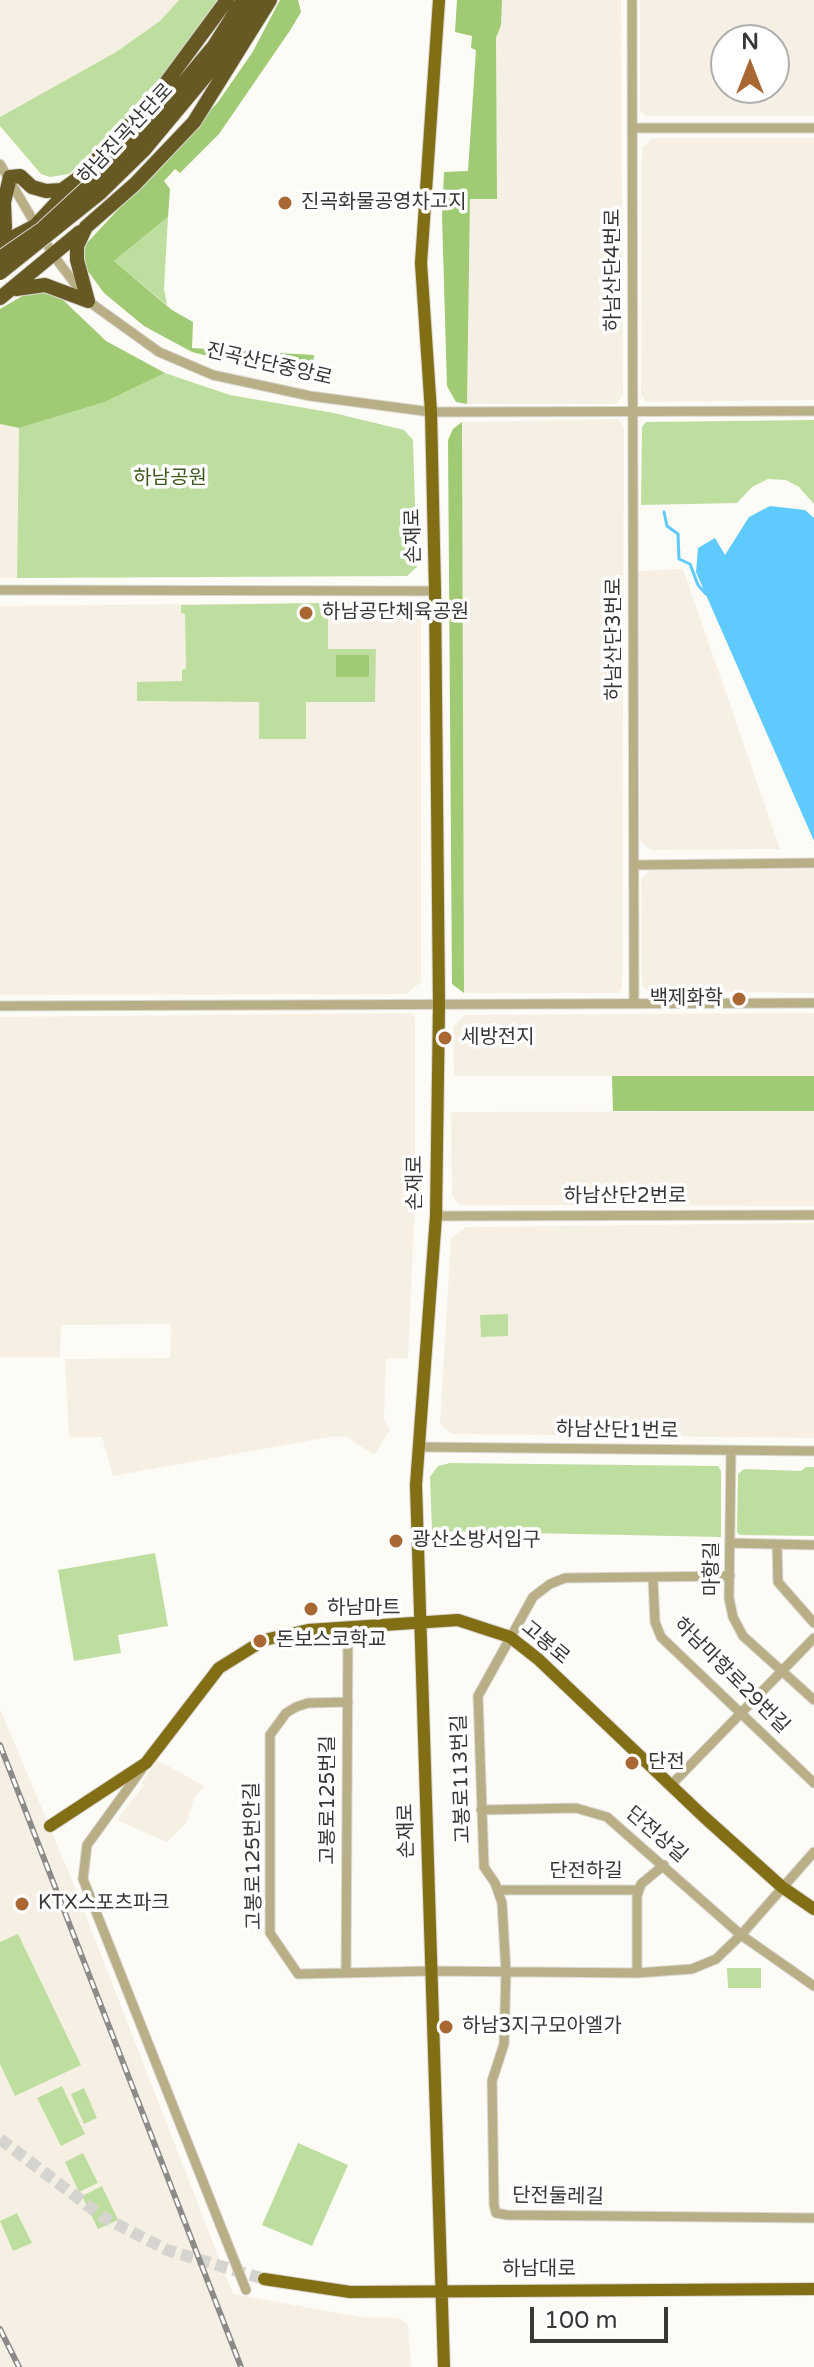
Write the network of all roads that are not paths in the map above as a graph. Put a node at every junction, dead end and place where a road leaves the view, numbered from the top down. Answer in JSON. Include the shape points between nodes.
{"nodes":[{"id":1,"x":227,"y":0,"type":"edge"},
{"id":2,"x":243,"y":0,"type":"edge"},
{"id":3,"x":257,"y":0,"type":"edge"},
{"id":4,"x":270,"y":0,"type":"edge"},
{"id":5,"x":439,"y":0,"type":"edge"},
{"id":6,"x":632,"y":0,"type":"edge"},
{"id":7,"x":632,"y":128,"type":"junction"},
{"id":8,"x":814,"y":128,"type":"edge"},
{"id":9,"x":0,"y":164,"type":"edge"},
{"id":10,"x":10,"y":177,"type":"junction"},
{"id":11,"x":91,"y":184,"type":"junction"},
{"id":12,"x":35,"y":226,"type":"junction"},
{"id":13,"x":86,"y":227,"type":"junction"},
{"id":14,"x":0,"y":235,"type":"edge"},
{"id":15,"x":0,"y":244,"type":"edge"},
{"id":16,"x":54,"y":256,"type":"junction"},
{"id":17,"x":0,"y":258,"type":"edge"},
{"id":18,"x":0,"y":273,"type":"edge"},
{"id":19,"x":6,"y":294,"type":"edge"},
{"id":20,"x":88,"y":301,"type":"junction"},
{"id":21,"x":814,"y":411,"type":"edge"},
{"id":22,"x":431,"y":412,"type":"junction"},
{"id":23,"x":632,"y":413,"type":"junction"},
{"id":24,"x":0,"y":590,"type":"edge"},
{"id":25,"x":435,"y":591,"type":"junction"},
{"id":26,"x":814,"y":863,"type":"edge"},
{"id":27,"x":635,"y":865,"type":"junction"},
{"id":28,"x":634,"y":1003,"type":"junction"},
{"id":29,"x":814,"y":1003,"type":"edge"},
{"id":30,"x":439,"y":1005,"type":"junction"},
{"id":31,"x":0,"y":1006,"type":"edge"},
{"id":32,"x":814,"y":1215,"type":"edge"},
{"id":33,"x":436,"y":1216,"type":"junction"},
{"id":34,"x":420,"y":1447,"type":"junction"},
{"id":35,"x":731,"y":1451,"type":"junction"},
{"id":36,"x":814,"y":1451,"type":"edge"},
{"id":37,"x":730,"y":1543,"type":"junction"},
{"id":38,"x":777,"y":1545,"type":"junction"},
{"id":39,"x":814,"y":1545,"type":"edge"},
{"id":40,"x":730,"y":1576,"type":"junction"},
{"id":41,"x":653,"y":1579,"type":"junction"},
{"id":42,"x":422,"y":1623,"type":"junction"},
{"id":43,"x":814,"y":1623,"type":"edge"},
{"id":44,"x":348,"y":1627,"type":"junction"},
{"id":45,"x":510,"y":1637,"type":"junction"},
{"id":46,"x":814,"y":1638,"type":"edge"},
{"id":47,"x":782,"y":1669,"type":"junction"},
{"id":48,"x":814,"y":1700,"type":"edge"},
{"id":49,"x":348,"y":1702,"type":"junction"},
{"id":50,"x":740,"y":1713,"type":"junction"},
{"id":51,"x":146,"y":1763,"type":"junction"},
{"id":52,"x":814,"y":1783,"type":"edge"},
{"id":53,"x":671,"y":1785,"type":"junction"},
{"id":54,"x":481,"y":1810,"type":"junction"},
{"id":55,"x":50,"y":1826,"type":"dead end"},
{"id":56,"x":814,"y":1852,"type":"edge"},
{"id":57,"x":664,"y":1865,"type":"junction"},
{"id":58,"x":782,"y":1887,"type":"junction"},
{"id":59,"x":498,"y":1890,"type":"junction"},
{"id":60,"x":639,"y":1890,"type":"junction"},
{"id":61,"x":814,"y":1909,"type":"edge"},
{"id":62,"x":741,"y":1935,"type":"junction"},
{"id":63,"x":430,"y":1971,"type":"junction"},
{"id":64,"x":506,"y":1972,"type":"junction"},
{"id":65,"x":346,"y":1973,"type":"junction"},
{"id":66,"x":637,"y":1973,"type":"junction"},
{"id":67,"x":814,"y":1986,"type":"edge"},
{"id":68,"x":814,"y":2218,"type":"edge"},
{"id":69,"x":264,"y":2279,"type":"tunnel mouth"},
{"id":70,"x":814,"y":2289,"type":"edge"},
{"id":71,"x":246,"y":2290,"type":"dead end"},
{"id":72,"x":439,"y":2290,"type":"junction"},
{"id":73,"x":444,"y":2367,"type":"edge"}],
"edges":[{"from":1,"to":11,"type":"highway"},
{"from":2,"to":11,"type":"highway","name":"하남진곡산단로","via":[[194,70]]},
{"from":3,"to":11,"type":"highway","name":"하남진곡산단로","via":[[224,54],[144,150]]},
{"from":4,"to":13,"type":"highway","via":[[194,122]]},
{"from":5,"to":22,"type":"main road","name":"손재로","via":[[421,263]]},
{"from":6,"to":7,"type":"street","name":"하남산단4번로"},
{"from":7,"to":8,"type":"street"},
{"from":7,"to":23,"type":"street","name":"하남산단4번로"},
{"from":9,"to":10,"type":"street","name":"진곡산단중앙로"},
{"from":10,"to":11,"type":"highway","via":[[20,176],[46,191]]},
{"from":10,"to":12,"type":"street","name":"진곡산단중앙로"},
{"from":10,"to":14,"type":"highway"},
{"from":11,"to":12,"type":"highway"},
{"from":11,"to":17,"type":"highway","name":"하남진곡산단로","bridge":true},
{"from":11,"to":18,"type":"highway","name":"하남진곡산단로","bridge":true},
{"from":12,"to":15,"type":"highway"},
{"from":12,"to":16,"type":"street","name":"진곡산단중앙로"},
{"from":13,"to":16,"type":"highway"},
{"from":13,"to":20,"type":"highway","via":[[77,260]]},
{"from":16,"to":19,"type":"highway"},
{"from":16,"to":20,"type":"street","name":"진곡산단중앙로"},
{"from":19,"to":20,"type":"highway","via":[[45,285]]},
{"from":20,"to":22,"type":"street","name":"진곡산단중앙로","via":[[159,352],[213,375],[310,396]]},
{"from":21,"to":23,"type":"street"},
{"from":22,"to":23,"type":"street"},
{"from":22,"to":25,"type":"main road","name":"손재로"},
{"from":23,"to":27,"type":"street","name":"하남산단3번로"},
{"from":24,"to":25,"type":"street"},
{"from":25,"to":30,"type":"main road","name":"손재로"},
{"from":26,"to":27,"type":"street"},
{"from":27,"to":28,"type":"street","name":"하남산단3번로"},
{"from":28,"to":29,"type":"street"},
{"from":28,"to":30,"type":"street"},
{"from":30,"to":31,"type":"street"},
{"from":30,"to":33,"type":"main road","name":"손재로"},
{"from":32,"to":33,"type":"street","name":"하남산단2번로"},
{"from":33,"to":34,"type":"main road","name":"손재로"},
{"from":34,"to":35,"type":"street","name":"하남산단1번로"},
{"from":34,"to":42,"type":"main road","name":"손재로","via":[[416,1485]]},
{"from":35,"to":36,"type":"street","name":"하남산단1번로"},
{"from":35,"to":37,"type":"street","name":"마항길"},
{"from":37,"to":38,"type":"street"},
{"from":37,"to":40,"type":"street","name":"마항길"},
{"from":38,"to":39,"type":"street"},
{"from":38,"to":43,"type":"street","via":[[778,1582]]},
{"from":40,"to":41,"type":"street","name":"고봉로113번길"},
{"from":40,"to":47,"type":"street","name":"마항길","via":[[733,1617],[743,1636]]},
{"from":41,"to":45,"type":"street","name":"고봉로113번길","via":[[557,1581],[533,1597]]},
{"from":41,"to":50,"type":"street","name":"하남마항로29번길","via":[[661,1637]]},
{"from":42,"to":44,"type":"main road","name":"고봉로"},
{"from":42,"to":45,"type":"main road","name":"고봉로","via":[[458,1620]]},
{"from":42,"to":63,"type":"main road","name":"손재로"},
{"from":44,"to":49,"type":"street","name":"고봉로125번길"},
{"from":44,"to":51,"type":"main road","name":"고봉로","via":[[270,1638],[233,1657],[201,1688]]},
{"from":45,"to":53,"type":"main road","name":"고봉로"},
{"from":45,"to":54,"type":"street","name":"고봉로113번길","via":[[478,1696]]},
{"from":46,"to":47,"type":"street"},
{"from":47,"to":48,"type":"street","name":"마항길"},
{"from":47,"to":50,"type":"street"},
{"from":49,"to":65,"type":"street","name":"고봉로125번길"},
{"from":49,"to":65,"type":"street","name":"고봉로125번안길","via":[[296,1707],[270,1735],[270,1933],[298,1974]]},
{"from":50,"to":52,"type":"street","name":"하남마항로29번길"},
{"from":50,"to":53,"type":"street"},
{"from":51,"to":55,"type":"main road","name":"고봉로"},
{"from":51,"to":71,"type":"street","via":[[91,1837],[83,1879]]},
{"from":53,"to":58,"type":"main road","name":"고봉로"},
{"from":54,"to":57,"type":"street","name":"단전상길","via":[[576,1808],[607,1817]]},
{"from":54,"to":59,"type":"street","name":"고봉로113번길","via":[[484,1867]]},
{"from":56,"to":58,"type":"street"},
{"from":57,"to":60,"type":"street","name":"단전하길"},
{"from":57,"to":62,"type":"street","name":"단전상길"},
{"from":58,"to":61,"type":"main road","name":"고봉로"},
{"from":58,"to":62,"type":"street"},
{"from":59,"to":60,"type":"street","name":"단전하길"},
{"from":59,"to":64,"type":"street","name":"고봉로113번길"},
{"from":60,"to":66,"type":"street"},
{"from":62,"to":66,"type":"street","via":[[716,1959],[692,1969]]},
{"from":62,"to":67,"type":"street","name":"단전상길"},
{"from":63,"to":64,"type":"street"},
{"from":63,"to":65,"type":"street","name":"고봉로125번안길"},
{"from":63,"to":72,"type":"main road","name":"손재로"},
{"from":64,"to":66,"type":"street"},
{"from":64,"to":68,"type":"street","name":"단전둘레길","via":[[504,2044],[492,2081],[496,2213]]},
{"from":69,"to":72,"type":"main road","name":"하남대로","via":[[350,2292]]},
{"from":70,"to":72,"type":"main road","name":"하남대로"},
{"from":72,"to":73,"type":"main road","name":"손재로"}]}
